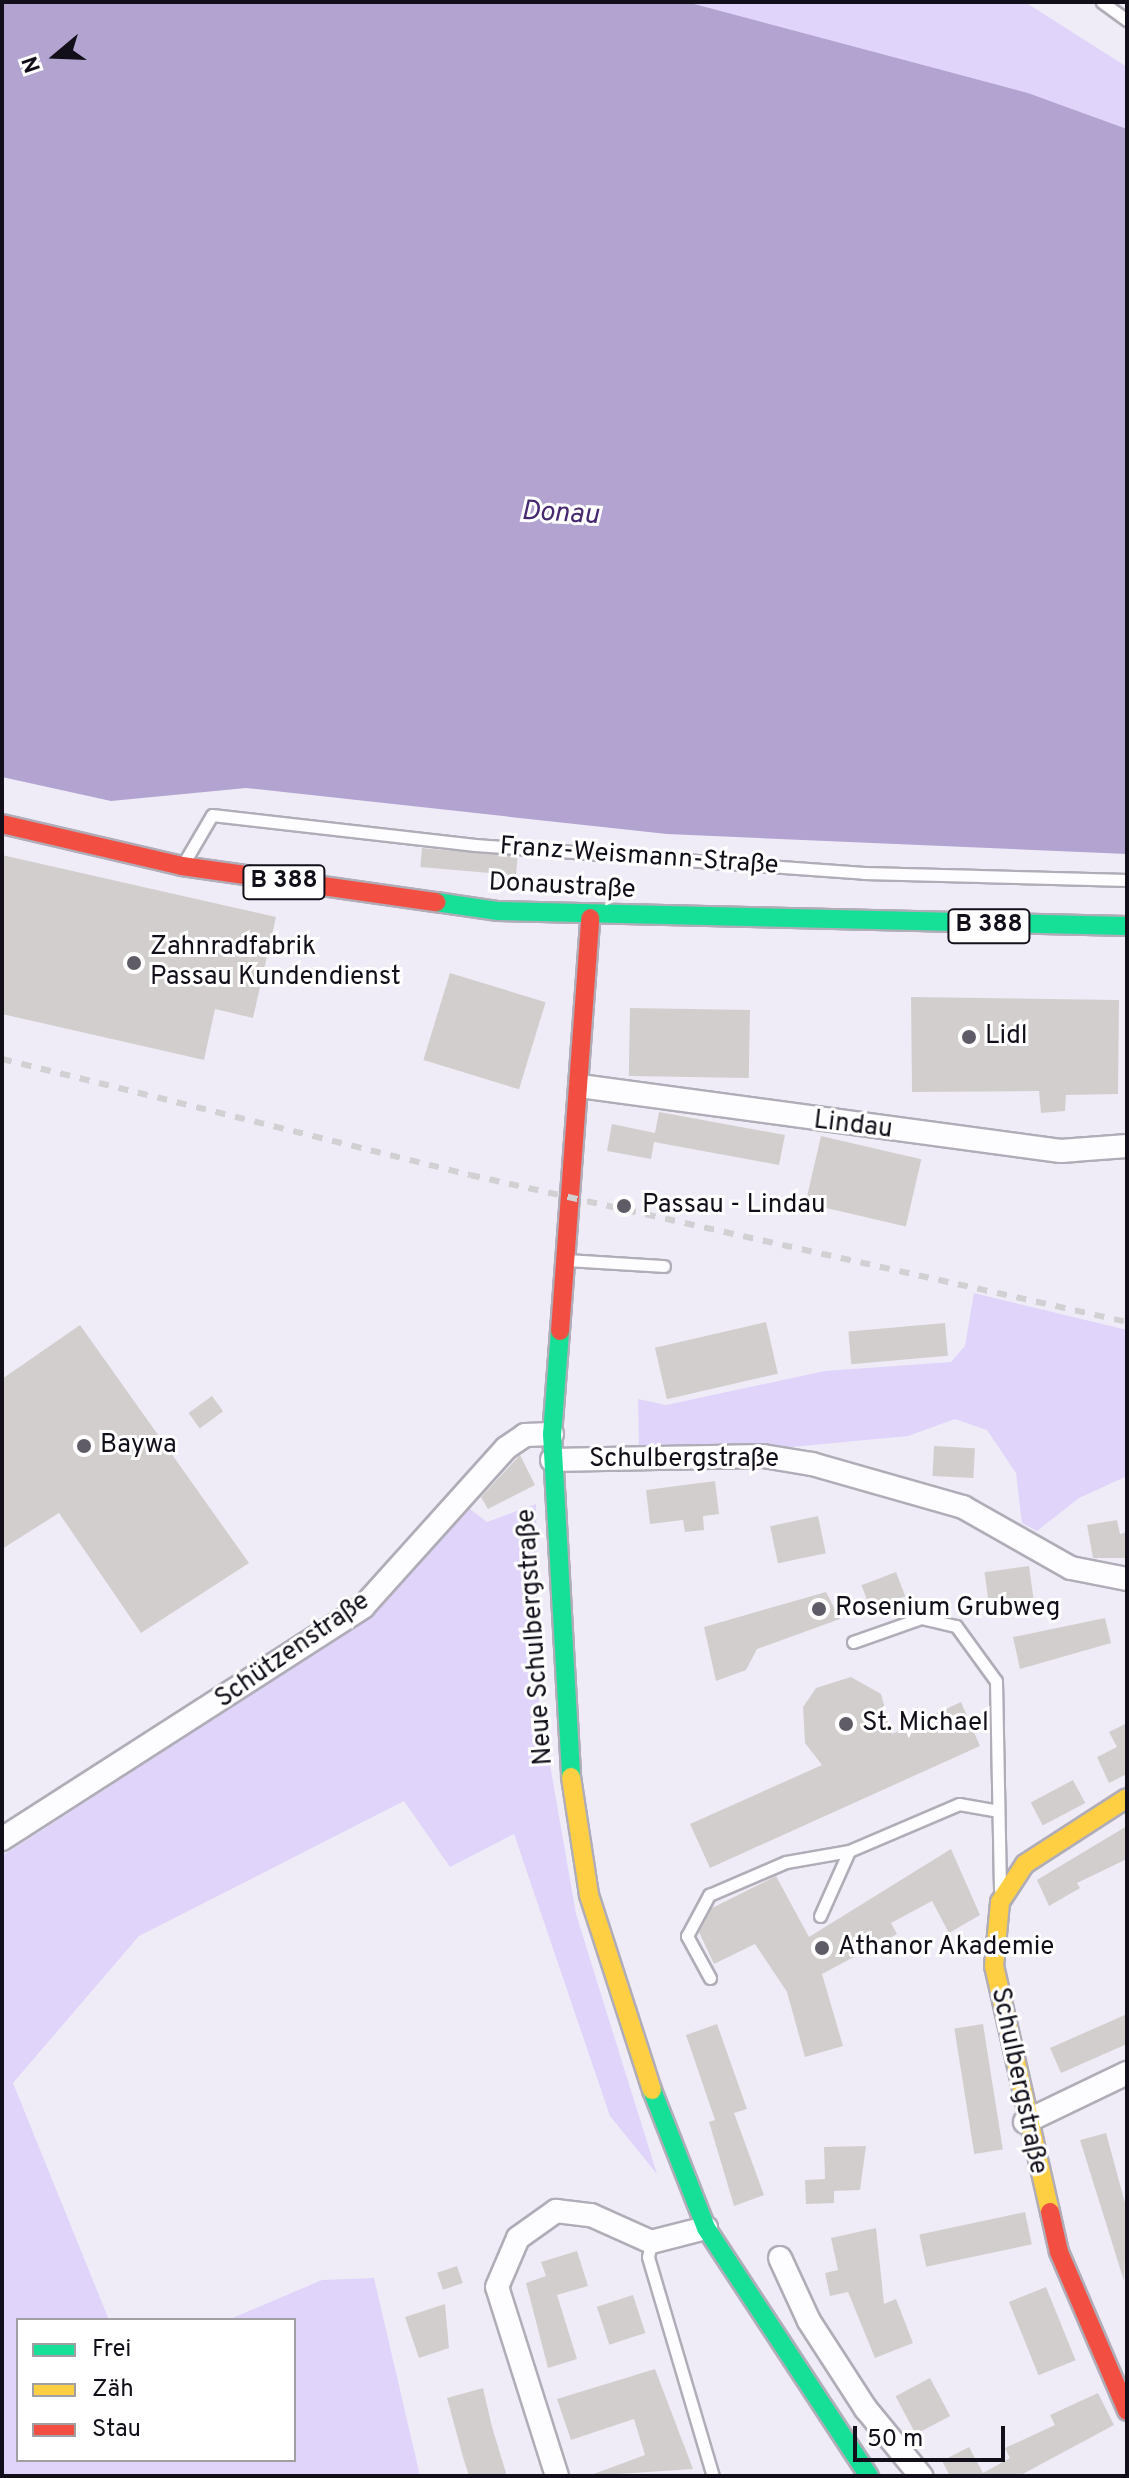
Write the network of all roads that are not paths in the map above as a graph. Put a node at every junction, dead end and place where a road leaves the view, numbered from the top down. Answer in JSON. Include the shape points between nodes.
{"nodes":[{"id":1,"x":1102,"y":2,"type":"edge"},
{"id":2,"x":1127,"y":20,"type":"edge"},
{"id":3,"x":2,"y":824,"type":"edge"},
{"id":4,"x":182,"y":866,"type":"junction"},
{"id":5,"x":1127,"y":880,"type":"edge"},
{"id":6,"x":590,"y":918,"type":"junction"},
{"id":7,"x":1127,"y":926,"type":"edge"},
{"id":8,"x":580,"y":1086,"type":"junction"},
{"id":9,"x":1127,"y":1146,"type":"edge"},
{"id":10,"x":562,"y":1260,"type":"junction"},
{"id":11,"x":664,"y":1266,"type":"dead end"},
{"id":12,"x":552,"y":1434,"type":"junction"},
{"id":13,"x":552,"y":1460,"type":"junction"},
{"id":14,"x":1127,"y":1579,"type":"edge"},
{"id":15,"x":853,"y":1642,"type":"dead end"},
{"id":16,"x":1127,"y":1798,"type":"edge"},
{"id":17,"x":997,"y":1811,"type":"junction"},
{"id":18,"x":2,"y":1839,"type":"edge"},
{"id":19,"x":849,"y":1851,"type":"junction"},
{"id":20,"x":1000,"y":1902,"type":"junction"},
{"id":21,"x":820,"y":1916,"type":"dead end"},
{"id":22,"x":710,"y":1978,"type":"dead end"},
{"id":23,"x":1127,"y":2073,"type":"edge"},
{"id":24,"x":1025,"y":2122,"type":"junction"},
{"id":25,"x":706,"y":2228,"type":"junction"},
{"id":26,"x":651,"y":2242,"type":"junction"},
{"id":27,"x":780,"y":2258,"type":"dead end"},
{"id":28,"x":1127,"y":2411,"type":"edge"},
{"id":29,"x":557,"y":2476,"type":"edge"},
{"id":30,"x":713,"y":2476,"type":"edge"},
{"id":31,"x":869,"y":2476,"type":"edge"},
{"id":32,"x":921,"y":2476,"type":"edge"}],
"edges":[{"from":1,"to":2,"type":"lane"},
{"from":3,"to":4,"type":"street","name":"Donaustraße","number":"B 388"},
{"from":4,"to":5,"type":"lane","name":"Franz-Weismann-Straße","via":[[212,815],[475,845],[848,872]]},
{"from":4,"to":6,"type":"street","name":"Donaustraße","number":"B 388"},
{"from":6,"to":7,"type":"street","name":"Donaustraße","number":"B 388"},
{"from":6,"to":8,"type":"street","name":"Neue Schulbergstraße"},
{"from":8,"to":9,"type":"street","name":"Lindau","via":[[1061,1151]]},
{"from":8,"to":10,"type":"street","name":"Neue Schulbergstraße"},
{"from":10,"to":11,"type":"lane"},
{"from":10,"to":12,"type":"street","name":"Neue Schulbergstraße"},
{"from":12,"to":13,"type":"street","name":"Neue Schulbergstraße"},
{"from":12,"to":18,"type":"street","name":"Schützenstraße","via":[[525,1435],[506,1448],[363,1607]]},
{"from":13,"to":14,"type":"street","name":"Schulbergstraße","via":[[736,1456],[812,1464],[963,1507],[1071,1568]]},
{"from":13,"to":25,"type":"street","name":"Neue Schulbergstraße","via":[[563,1726],[589,1895],[620,2009]]},
{"from":15,"to":17,"type":"lane","via":[[921,1618],[956,1626],[996,1681]]},
{"from":16,"to":20,"type":"street","name":"Schulbergstraße","via":[[1025,1864]]},
{"from":17,"to":19,"type":"lane","via":[[959,1804]]},
{"from":17,"to":20,"type":"lane"},
{"from":19,"to":21,"type":"lane"},
{"from":19,"to":22,"type":"lane","via":[[786,1862],[709,1895],[687,1936]]},
{"from":20,"to":24,"type":"street","name":"Schulbergstraße","via":[[994,1966]]},
{"from":23,"to":24,"type":"street"},
{"from":24,"to":28,"type":"street","name":"Schulbergstraße","via":[[1059,2252]]},
{"from":25,"to":26,"type":"street"},
{"from":25,"to":31,"type":"street","name":"Neue Schulbergstraße","via":[[798,2379]]},
{"from":26,"to":29,"type":"street","via":[[591,2215],[556,2211],[518,2238],[497,2287]]},
{"from":26,"to":30,"type":"lane","via":[[648,2257]]},
{"from":27,"to":32,"type":"street","via":[[809,2321],[866,2409]]}]}
